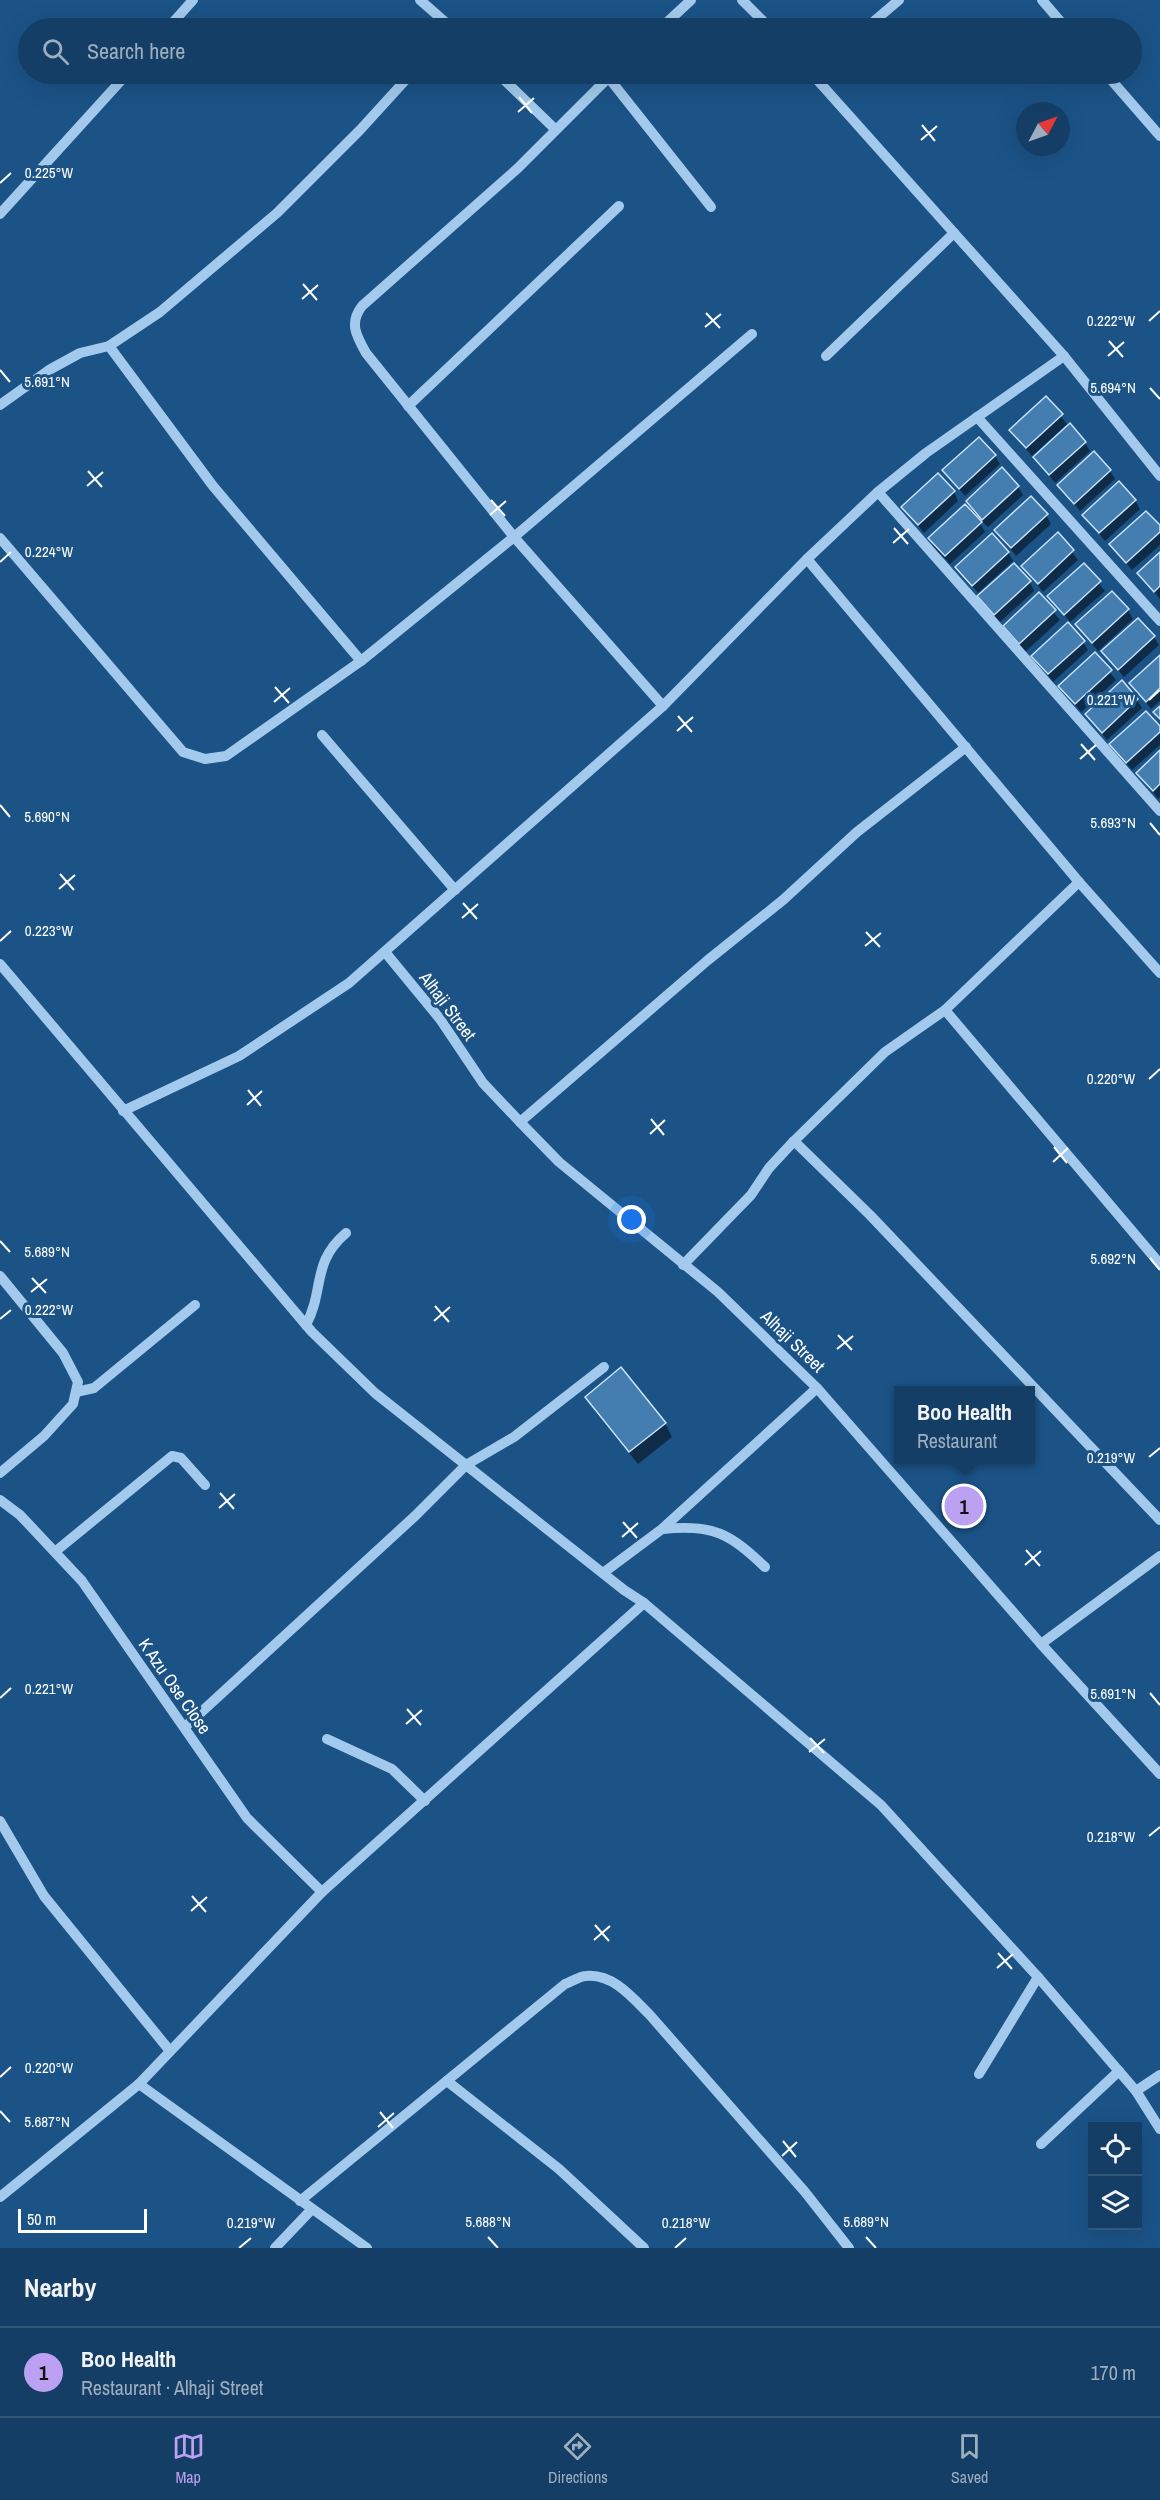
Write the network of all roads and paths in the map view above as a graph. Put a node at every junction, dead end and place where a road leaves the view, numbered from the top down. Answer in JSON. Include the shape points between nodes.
{"nodes":[{"id":1,"x":193,"y":0,"type":"edge"},
{"id":2,"x":420,"y":0,"type":"edge"},
{"id":3,"x":691,"y":0,"type":"edge"},
{"id":4,"x":742,"y":0,"type":"edge"},
{"id":5,"x":899,"y":0,"type":"edge"},
{"id":6,"x":1042,"y":0,"type":"edge"},
{"id":7,"x":177,"y":18,"type":"edge"},
{"id":8,"x":441,"y":18,"type":"edge"},
{"id":9,"x":672,"y":18,"type":"edge"},
{"id":10,"x":760,"y":18,"type":"edge"},
{"id":11,"x":878,"y":18,"type":"edge"},
{"id":12,"x":1057,"y":18,"type":"edge"},
{"id":13,"x":118,"y":84,"type":"edge"},
{"id":14,"x":402,"y":84,"type":"edge"},
{"id":15,"x":508,"y":84,"type":"edge"},
{"id":16,"x":601,"y":84,"type":"edge"},
{"id":17,"x":617,"y":84,"type":"edge"},
{"id":18,"x":822,"y":84,"type":"edge"},
{"id":19,"x":1115,"y":84,"type":"edge"},
{"id":20,"x":555,"y":129,"type":"junction"},
{"id":21,"x":1160,"y":136,"type":"edge"},
{"id":22,"x":619,"y":206,"type":"dead end"},
{"id":23,"x":711,"y":207,"type":"dead end"},
{"id":24,"x":0,"y":214,"type":"edge"},
{"id":25,"x":954,"y":233,"type":"junction"},
{"id":26,"x":752,"y":334,"type":"dead end"},
{"id":27,"x":109,"y":346,"type":"junction"},
{"id":28,"x":826,"y":356,"type":"dead end"},
{"id":29,"x":1064,"y":356,"type":"junction"},
{"id":30,"x":0,"y":405,"type":"edge"},
{"id":31,"x":408,"y":405,"type":"junction"},
{"id":32,"x":977,"y":417,"type":"junction"},
{"id":33,"x":1160,"y":476,"type":"edge"},
{"id":34,"x":878,"y":492,"type":"junction"},
{"id":35,"x":514,"y":537,"type":"junction"},
{"id":36,"x":0,"y":538,"type":"edge"},
{"id":37,"x":807,"y":559,"type":"junction"},
{"id":38,"x":1160,"y":621,"type":"edge"},
{"id":39,"x":361,"y":661,"type":"junction"},
{"id":40,"x":663,"y":706,"type":"junction"},
{"id":41,"x":321,"y":735,"type":"dead end"},
{"id":42,"x":966,"y":747,"type":"junction"},
{"id":43,"x":1160,"y":811,"type":"edge"},
{"id":44,"x":1079,"y":882,"type":"junction"},
{"id":45,"x":455,"y":890,"type":"junction"},
{"id":46,"x":385,"y":952,"type":"junction"},
{"id":47,"x":0,"y":964,"type":"edge"},
{"id":48,"x":1160,"y":973,"type":"edge"},
{"id":49,"x":945,"y":1010,"type":"junction"},
{"id":50,"x":123,"y":1111,"type":"junction"},
{"id":51,"x":520,"y":1122,"type":"junction"},
{"id":52,"x":794,"y":1141,"type":"junction"},
{"id":53,"x":346,"y":1233,"type":"dead end"},
{"id":54,"x":1160,"y":1264,"type":"edge"},
{"id":55,"x":683,"y":1265,"type":"junction"},
{"id":56,"x":0,"y":1276,"type":"edge"},
{"id":57,"x":195,"y":1305,"type":"dead end"},
{"id":58,"x":306,"y":1325,"type":"junction"},
{"id":59,"x":604,"y":1367,"type":"dead end"},
{"id":60,"x":1033,"y":1386,"type":"edge"},
{"id":61,"x":817,"y":1388,"type":"junction"},
{"id":62,"x":1035,"y":1389,"type":"edge"},
{"id":63,"x":76,"y":1392,"type":"junction"},
{"id":64,"x":466,"y":1465,"type":"junction"},
{"id":65,"x":0,"y":1473,"type":"edge"},
{"id":66,"x":205,"y":1485,"type":"dead end"},
{"id":67,"x":0,"y":1500,"type":"edge"},
{"id":68,"x":1160,"y":1520,"type":"edge"},
{"id":69,"x":662,"y":1529,"type":"junction"},
{"id":70,"x":56,"y":1551,"type":"junction"},
{"id":71,"x":1160,"y":1556,"type":"edge"},
{"id":72,"x":765,"y":1567,"type":"dead end"},
{"id":73,"x":603,"y":1573,"type":"junction"},
{"id":74,"x":644,"y":1603,"type":"junction"},
{"id":75,"x":1041,"y":1644,"type":"junction"},
{"id":76,"x":185,"y":1727,"type":"junction"},
{"id":77,"x":327,"y":1739,"type":"dead end"},
{"id":78,"x":1160,"y":1774,"type":"edge"},
{"id":79,"x":425,"y":1801,"type":"junction"},
{"id":80,"x":2,"y":1828,"type":"edge"},
{"id":81,"x":322,"y":1892,"type":"junction"},
{"id":82,"x":1038,"y":1977,"type":"junction"},
{"id":83,"x":170,"y":2051,"type":"junction"},
{"id":84,"x":1119,"y":2071,"type":"junction"},
{"id":85,"x":979,"y":2074,"type":"dead end"},
{"id":86,"x":1160,"y":2075,"type":"edge"},
{"id":87,"x":447,"y":2081,"type":"junction"},
{"id":88,"x":139,"y":2084,"type":"junction"},
{"id":89,"x":1136,"y":2091,"type":"junction"},
{"id":90,"x":1160,"y":2129,"type":"edge"},
{"id":91,"x":1041,"y":2144,"type":"dead end"},
{"id":92,"x":0,"y":2197,"type":"edge"},
{"id":93,"x":300,"y":2201,"type":"junction"},
{"id":94,"x":312,"y":2209,"type":"junction"},
{"id":95,"x":363,"y":2247,"type":"edge"},
{"id":96,"x":275,"y":2248,"type":"edge"},
{"id":97,"x":644,"y":2248,"type":"edge"},
{"id":98,"x":849,"y":2248,"type":"edge"}],
"edges":[{"from":1,"to":7,"type":"street"},
{"from":2,"to":8,"type":"street"},
{"from":3,"to":9,"type":"street"},
{"from":4,"to":10,"type":"street"},
{"from":5,"to":11,"type":"street"},
{"from":6,"to":12,"type":"street"},
{"from":13,"to":24,"type":"street"},
{"from":14,"to":27,"type":"street","via":[[277,213],[159,312]]},
{"from":15,"to":20,"type":"street"},
{"from":16,"to":20,"type":"street"},
{"from":17,"to":23,"type":"street"},
{"from":18,"to":25,"type":"street"},
{"from":19,"to":21,"type":"street"},
{"from":20,"to":31,"type":"street","via":[[518,168],[356,314],[353,325],[366,353]]},
{"from":22,"to":31,"type":"street"},
{"from":25,"to":28,"type":"street"},
{"from":25,"to":29,"type":"street"},
{"from":26,"to":35,"type":"street"},
{"from":27,"to":30,"type":"street","via":[[80,353]]},
{"from":27,"to":39,"type":"street","via":[[213,486]]},
{"from":29,"to":32,"type":"street"},
{"from":29,"to":33,"type":"street"},
{"from":31,"to":35,"type":"street"},
{"from":32,"to":34,"type":"street"},
{"from":32,"to":38,"type":"street"},
{"from":34,"to":37,"type":"street"},
{"from":34,"to":43,"type":"street"},
{"from":35,"to":39,"type":"street"},
{"from":35,"to":40,"type":"street"},
{"from":36,"to":39,"type":"street","via":[[183,752],[205,759],[226,756]]},
{"from":37,"to":40,"type":"street"},
{"from":37,"to":42,"type":"street"},
{"from":40,"to":45,"type":"street"},
{"from":41,"to":45,"type":"street"},
{"from":42,"to":44,"type":"street"},
{"from":42,"to":51,"type":"street","via":[[857,832],[783,900]]},
{"from":44,"to":48,"type":"street"},
{"from":44,"to":49,"type":"street"},
{"from":45,"to":46,"type":"street"},
{"from":46,"to":50,"type":"street","via":[[349,983],[239,1056]]},
{"from":46,"to":51,"type":"street","name":"Alhaji Street","via":[[440,1019],[483,1083]]},
{"from":47,"to":50,"type":"street"},
{"from":49,"to":52,"type":"street","via":[[885,1052]]},
{"from":49,"to":54,"type":"street"},
{"from":50,"to":58,"type":"street"},
{"from":51,"to":55,"type":"street","name":"Alhaji Street","via":[[559,1162]]},
{"from":52,"to":55,"type":"street","via":[[751,1195]]},
{"from":52,"to":60,"type":"street"},
{"from":53,"to":58,"type":"street","via":[[324,1258],[314,1310]]},
{"from":55,"to":61,"type":"street","name":"Alhaji Street","via":[[718,1292]]},
{"from":56,"to":63,"type":"street","via":[[63,1353],[78,1382]]},
{"from":57,"to":63,"type":"street","via":[[94,1388]]},
{"from":58,"to":64,"type":"street","via":[[375,1394]]},
{"from":59,"to":64,"type":"street","via":[[514,1437]]},
{"from":61,"to":69,"type":"street"},
{"from":61,"to":75,"type":"street","name":"Alhaji Street"},
{"from":62,"to":68,"type":"street"},
{"from":63,"to":65,"type":"street","via":[[73,1404],[44,1436]]},
{"from":64,"to":73,"type":"street"},
{"from":64,"to":76,"type":"street"},
{"from":66,"to":70,"type":"street","via":[[181,1458],[172,1456]]},
{"from":67,"to":70,"type":"street","name":"K Azu Ose Close"},
{"from":69,"to":72,"type":"street","via":[[717,1531],[742,1545]]},
{"from":69,"to":73,"type":"street"},
{"from":70,"to":76,"type":"street","name":"K Azu Ose Close","via":[[82,1581]]},
{"from":71,"to":75,"type":"street"},
{"from":73,"to":74,"type":"street"},
{"from":74,"to":79,"type":"street"},
{"from":74,"to":82,"type":"street","via":[[881,1805]]},
{"from":75,"to":78,"type":"street","name":"Alhaji Street"},
{"from":76,"to":81,"type":"street","name":"K Azu Ose Close","via":[[247,1818]]},
{"from":77,"to":79,"type":"street","via":[[392,1769]]},
{"from":79,"to":81,"type":"street"},
{"from":80,"to":83,"type":"street","via":[[44,1896]]},
{"from":81,"to":83,"type":"street"},
{"from":82,"to":84,"type":"street"},
{"from":82,"to":85,"type":"street"},
{"from":83,"to":88,"type":"street"},
{"from":84,"to":89,"type":"street"},
{"from":84,"to":91,"type":"street"},
{"from":86,"to":89,"type":"street"},
{"from":87,"to":93,"type":"street"},
{"from":87,"to":97,"type":"street","via":[[559,2169]]},
{"from":87,"to":98,"type":"street","via":[[565,1984],[586,1976],[605,1978],[624,1989],[649,2014]]},
{"from":88,"to":92,"type":"street"},
{"from":88,"to":93,"type":"street"},
{"from":89,"to":90,"type":"street"},
{"from":93,"to":94,"type":"street"},
{"from":94,"to":95,"type":"street"},
{"from":94,"to":96,"type":"street"}]}
